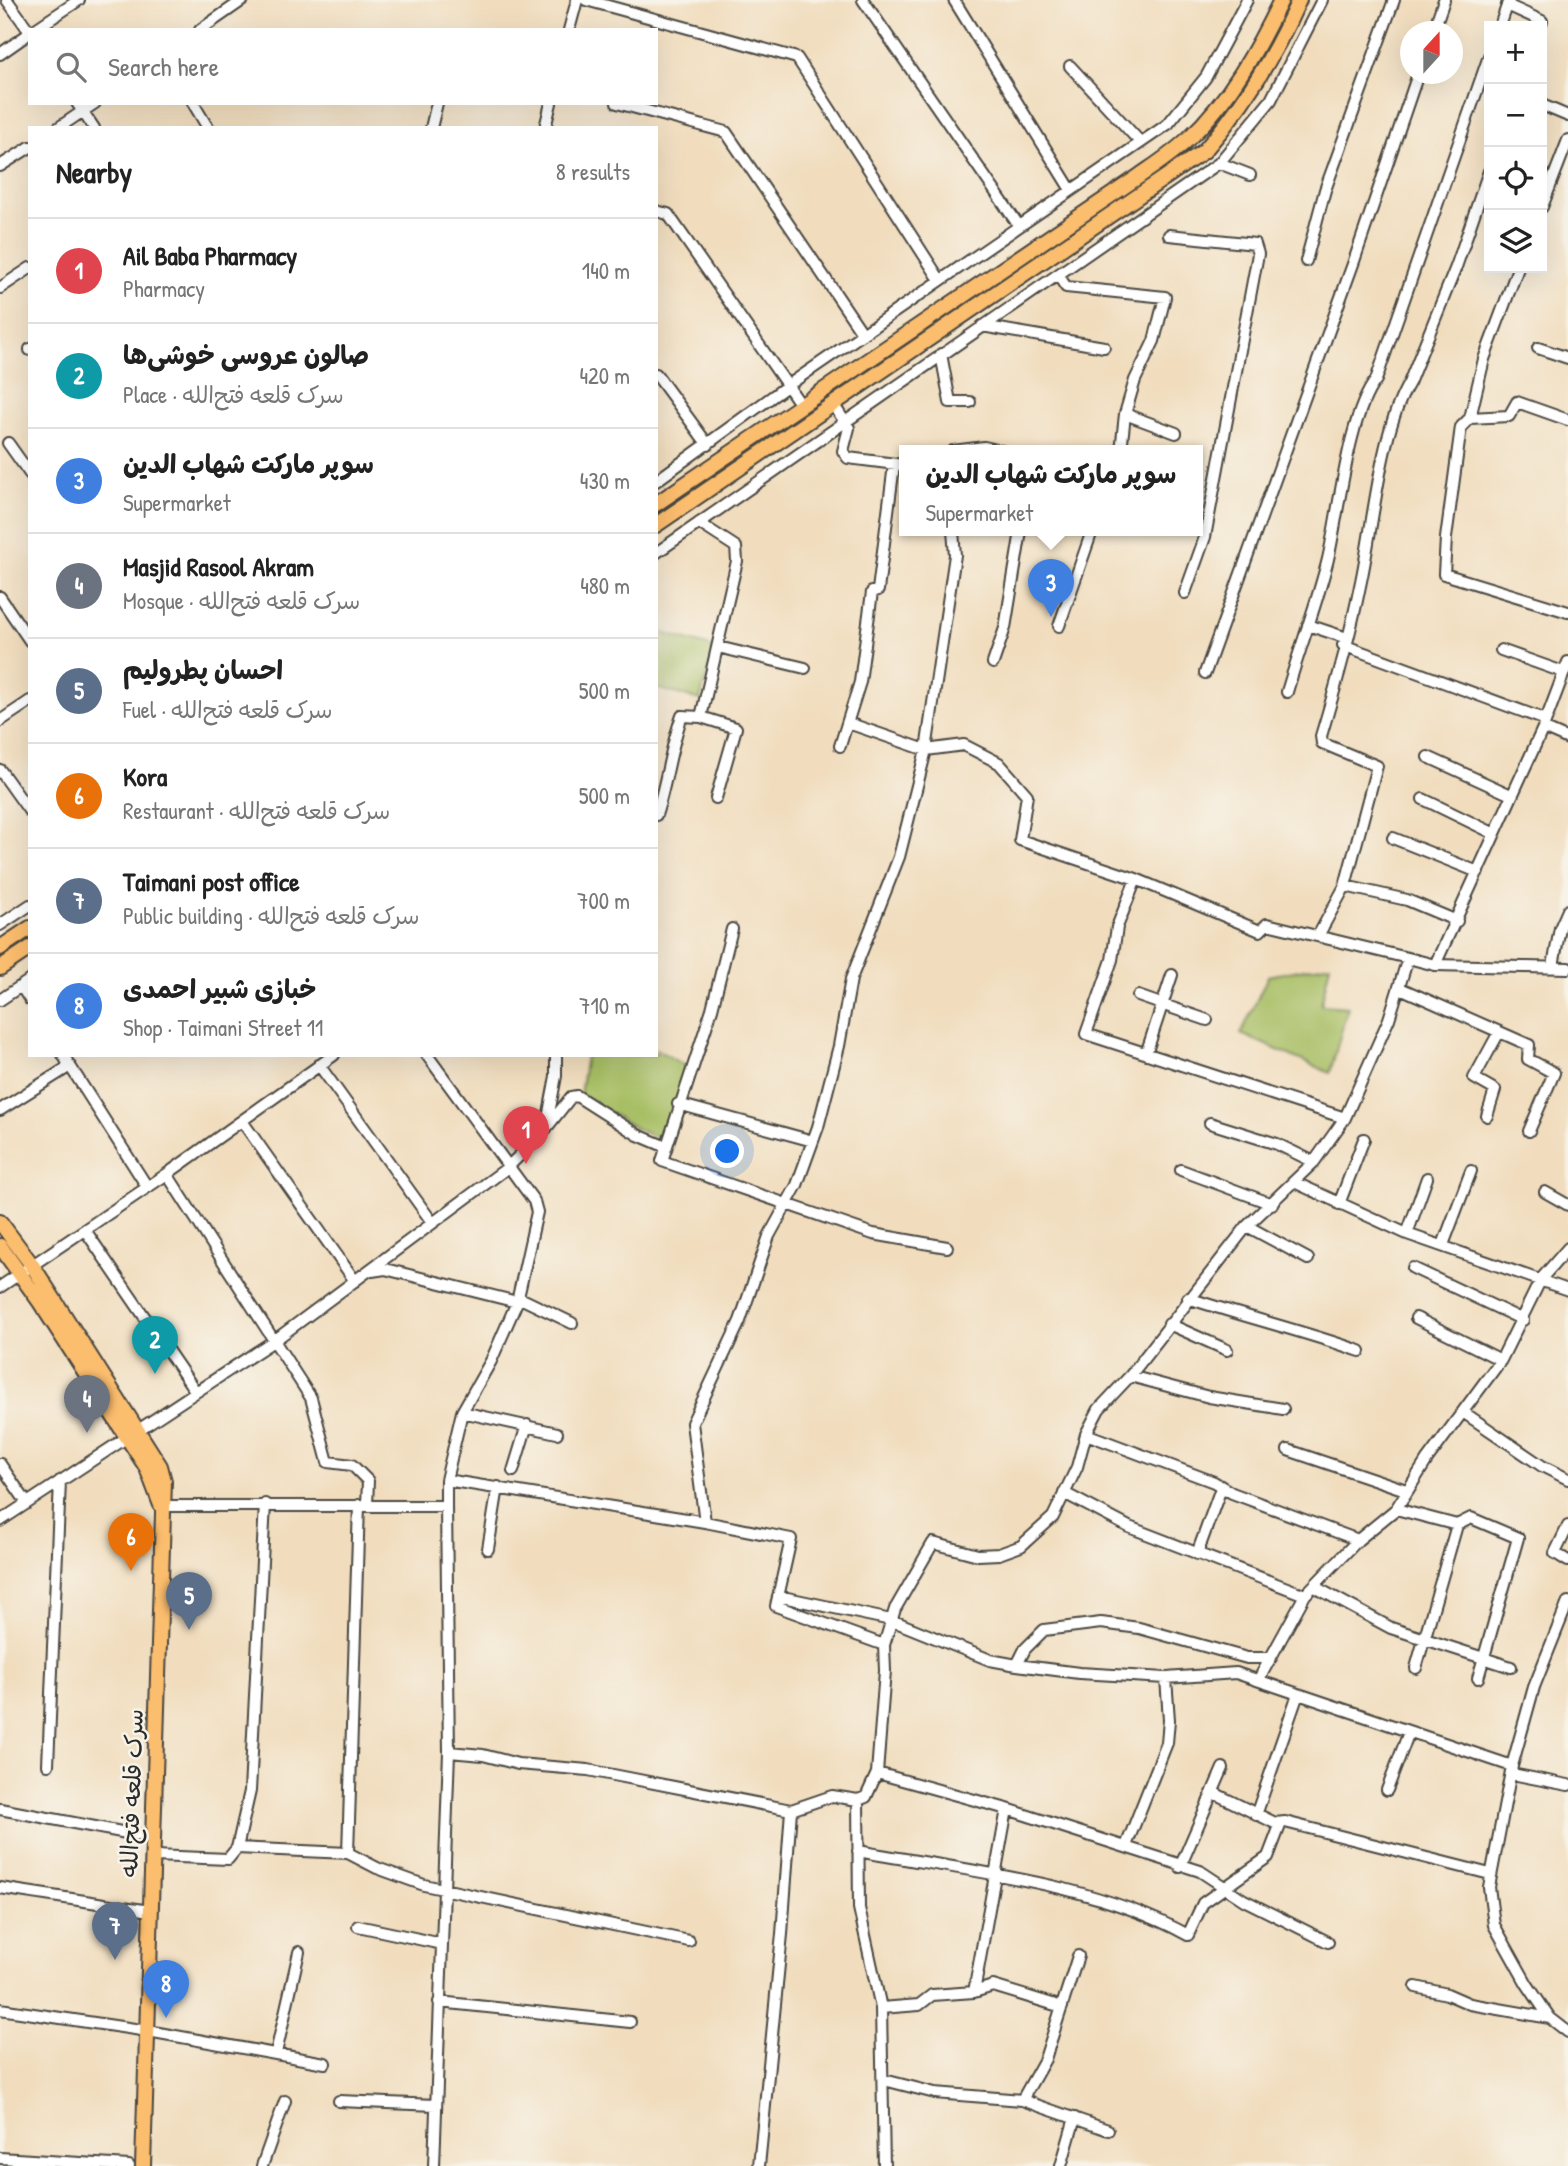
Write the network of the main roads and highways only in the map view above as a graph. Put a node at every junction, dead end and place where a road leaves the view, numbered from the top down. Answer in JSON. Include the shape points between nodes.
{"nodes":[{"id":1,"x":1281,"y":0,"type":"edge"},
{"id":2,"x":1299,"y":0,"type":"edge"},
{"id":3,"x":658,"y":503,"type":"edge"},
{"id":4,"x":658,"y":523,"type":"edge"},
{"id":5,"x":28,"y":929,"type":"edge"},
{"id":6,"x":0,"y":948,"type":"edge"},
{"id":7,"x":28,"y":949,"type":"edge"},
{"id":8,"x":0,"y":968,"type":"edge"},
{"id":9,"x":0,"y":1222,"type":"edge"},
{"id":10,"x":0,"y":1246,"type":"edge"},
{"id":11,"x":131,"y":1433,"type":"junction"},
{"id":12,"x":143,"y":2166,"type":"edge"}],
"edges":[{"from":1,"to":3,"type":"main road","via":[[1222,100],[1189,139]]},
{"from":2,"to":4,"type":"main road","via":[[1278,49],[1236,114],[1204,151]]},
{"from":5,"to":6,"type":"main road"},
{"from":7,"to":8,"type":"main road"},
{"from":9,"to":11,"type":"main road","name":"سرک قلعه فتح‌الله","via":[[32,1265]]},
{"from":10,"to":11,"type":"main road","name":"سرک قلعه فتح‌الله"},
{"from":11,"to":12,"type":"main road","name":"سرک قلعه فتح‌الله","via":[[160,1466],[164,1480]]}]}
